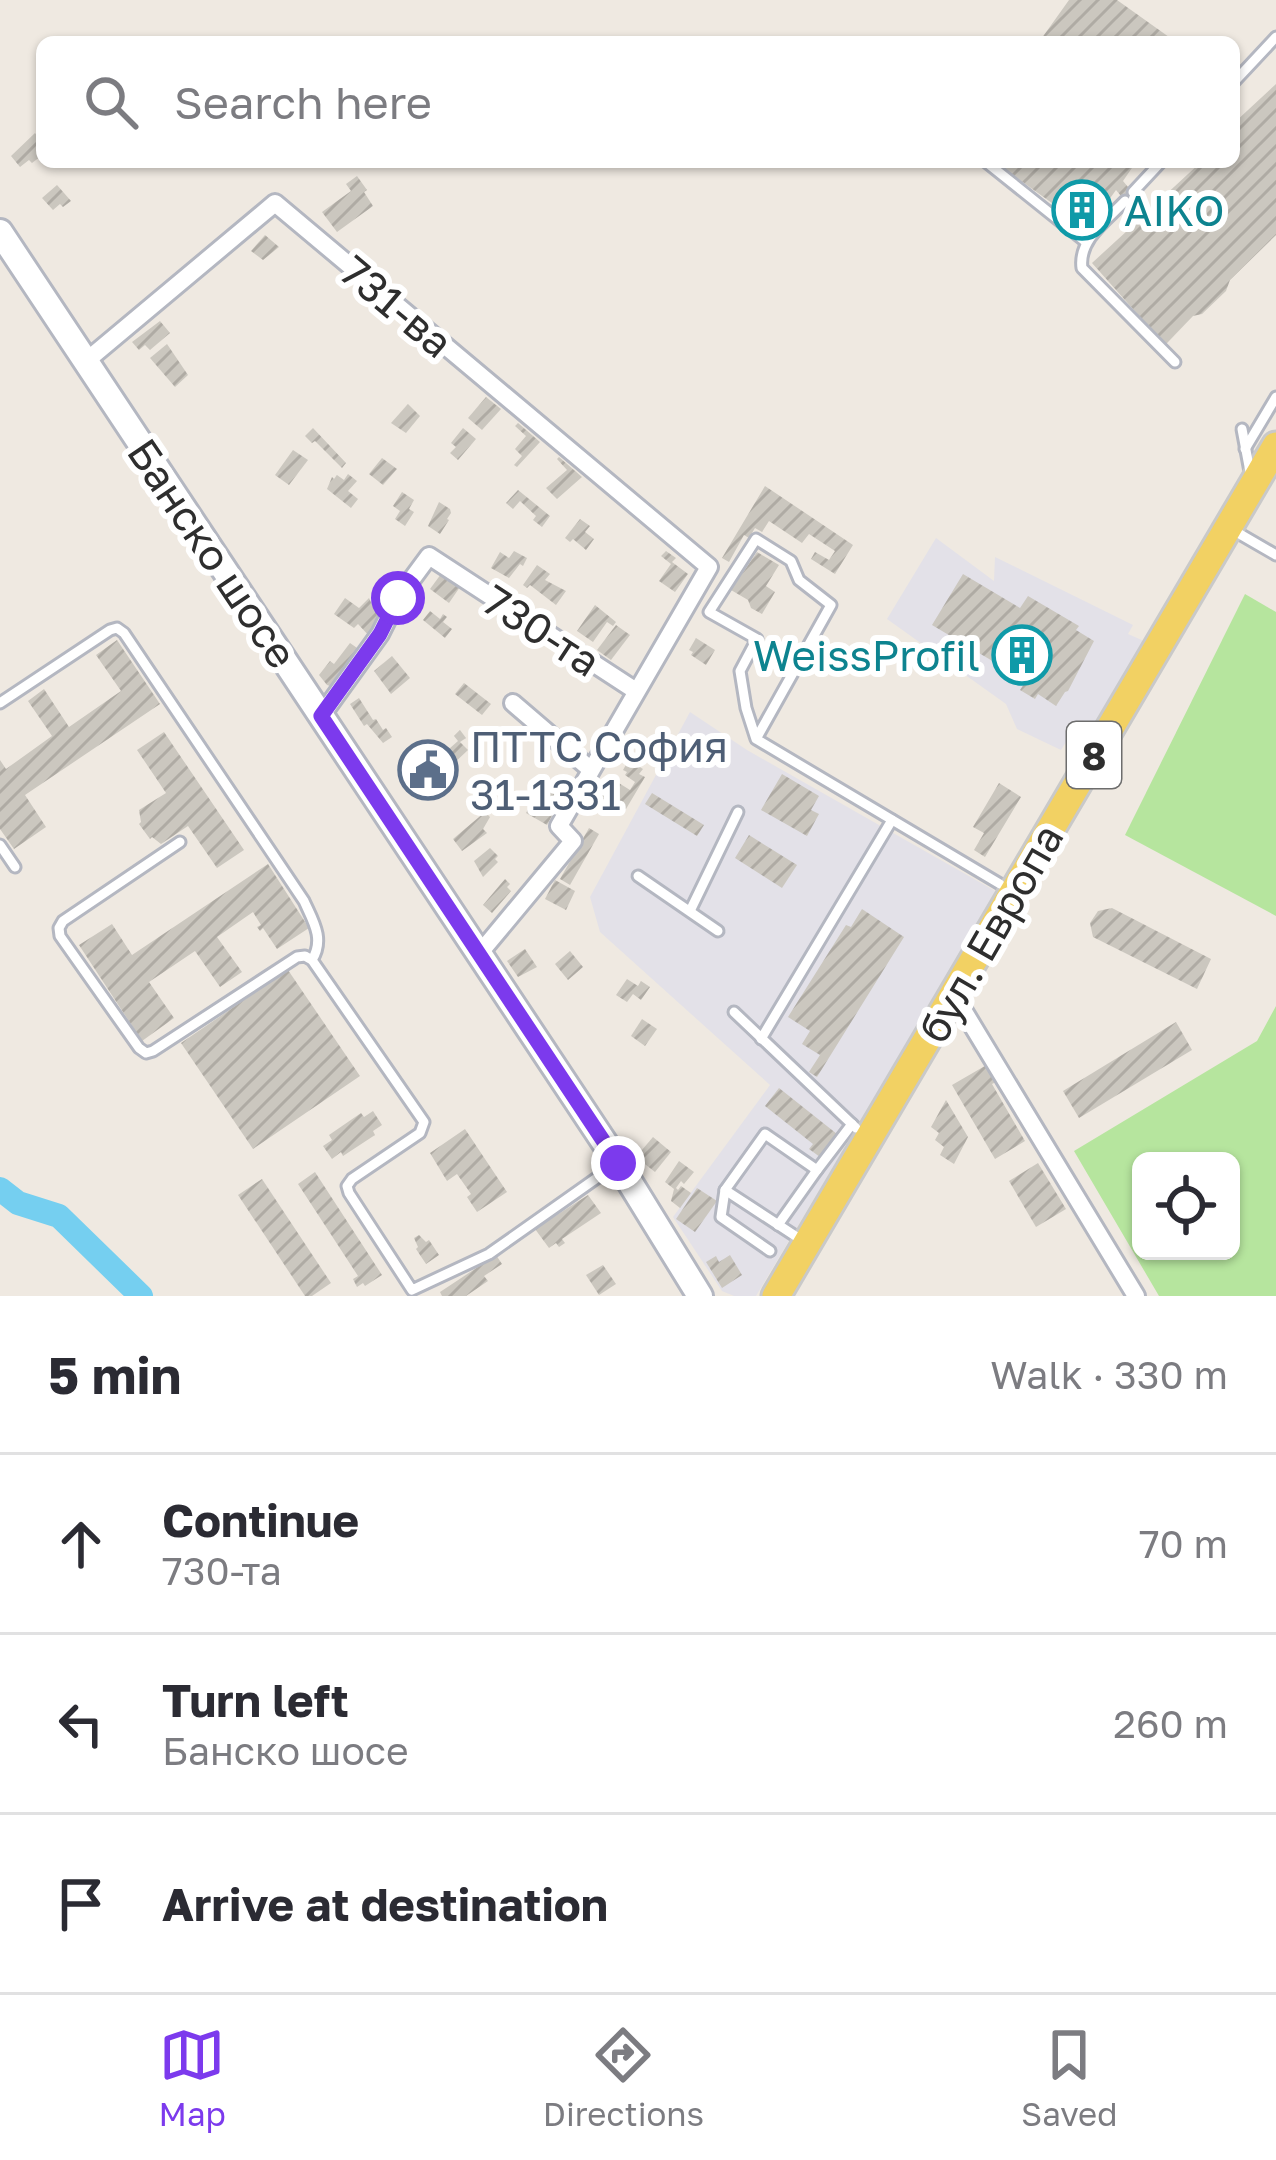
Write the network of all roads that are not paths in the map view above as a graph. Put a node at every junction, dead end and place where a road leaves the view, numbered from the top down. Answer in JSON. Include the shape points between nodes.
{"nodes":[{"id":1,"x":1276,"y":37,"type":"edge"},
{"id":2,"x":1240,"y":76,"type":"edge"},
{"id":3,"x":994,"y":168,"type":"edge"},
{"id":4,"x":1155,"y":168,"type":"edge"},
{"id":5,"x":0,"y":232,"type":"edge"},
{"id":6,"x":1086,"y":242,"type":"junction"},
{"id":7,"x":86,"y":362,"type":"junction"},
{"id":8,"x":1175,"y":362,"type":"dead end"},
{"id":9,"x":1276,"y":397,"type":"edge"},
{"id":10,"x":1242,"y":429,"type":"dead end"},
{"id":11,"x":1276,"y":446,"type":"edge"},
{"id":12,"x":1245,"y":449,"type":"junction"},
{"id":13,"x":1276,"y":468,"type":"edge"},
{"id":14,"x":1252,"y":486,"type":"junction"},
{"id":15,"x":1238,"y":532,"type":"junction"},
{"id":16,"x":1276,"y":555,"type":"edge"},
{"id":17,"x":710,"y":566,"type":"junction"},
{"id":18,"x":729,"y":580,"type":"junction"},
{"id":19,"x":687,"y":605,"type":"junction"},
{"id":20,"x":709,"y":613,"type":"junction"},
{"id":21,"x":636,"y":692,"type":"junction"},
{"id":22,"x":0,"y":703,"type":"edge"},
{"id":23,"x":513,"y":703,"type":"dead end"},
{"id":24,"x":321,"y":716,"type":"junction"},
{"id":25,"x":756,"y":739,"type":"junction"},
{"id":26,"x":590,"y":769,"type":"junction"},
{"id":27,"x":738,"y":812,"type":"dead end"},
{"id":28,"x":892,"y":820,"type":"junction"},
{"id":29,"x":180,"y":842,"type":"dead end"},
{"id":30,"x":0,"y":845,"type":"edge"},
{"id":31,"x":15,"y":867,"type":"dead end"},
{"id":32,"x":638,"y":876,"type":"dead end"},
{"id":33,"x":1000,"y":884,"type":"dead end"},
{"id":34,"x":690,"y":911,"type":"junction"},
{"id":35,"x":718,"y":931,"type":"dead end"},
{"id":36,"x":479,"y":954,"type":"junction"},
{"id":37,"x":312,"y":960,"type":"junction"},
{"id":38,"x":960,"y":1006,"type":"junction"},
{"id":39,"x":734,"y":1012,"type":"dead end"},
{"id":40,"x":761,"y":1040,"type":"junction"},
{"id":41,"x":860,"y":1132,"type":"junction"},
{"id":42,"x":618,"y":1163,"type":"junction"},
{"id":43,"x":817,"y":1170,"type":"junction"},
{"id":44,"x":725,"y":1190,"type":"junction"},
{"id":45,"x":778,"y":1225,"type":"junction"},
{"id":46,"x":808,"y":1244,"type":"junction"},
{"id":47,"x":770,"y":1251,"type":"dead end"},
{"id":48,"x":700,"y":1296,"type":"edge"},
{"id":49,"x":776,"y":1296,"type":"edge"},
{"id":50,"x":793,"y":1296,"type":"edge"},
{"id":51,"x":1136,"y":1296,"type":"edge"}],
"edges":[{"from":1,"to":2,"type":"lane"},
{"from":3,"to":6,"type":"lane"},
{"from":4,"to":6,"type":"lane"},
{"from":5,"to":7,"type":"street","name":"Банско шосе"},
{"from":6,"to":8,"type":"lane","via":[[1082,268]]},
{"from":7,"to":17,"type":"street","name":"731-ва","via":[[275,203]]},
{"from":7,"to":24,"type":"street","name":"Банско шосе"},
{"from":9,"to":12,"type":"lane"},
{"from":10,"to":12,"type":"lane"},
{"from":11,"to":14,"type":"main road","name":"бул. Европа","number":"8"},
{"from":12,"to":14,"type":"lane"},
{"from":13,"to":15,"type":"main road","name":"бул. Европа","number":"8"},
{"from":14,"to":41,"type":"main road","name":"бул. Европа","number":"8"},
{"from":15,"to":16,"type":"lane"},
{"from":15,"to":38,"type":"main road","name":"бул. Европа","number":"8"},
{"from":17,"to":18,"type":"lane"},
{"from":17,"to":19,"type":"street"},
{"from":18,"to":20,"type":"lane"},
{"from":18,"to":25,"type":"lane","via":[[756,539],[791,561],[799,580],[831,605]]},
{"from":19,"to":20,"type":"lane"},
{"from":19,"to":21,"type":"street"},
{"from":20,"to":25,"type":"lane","via":[[757,639],[740,671]]},
{"from":21,"to":24,"type":"street","name":"730-та","via":[[429,556]]},
{"from":21,"to":26,"type":"street"},
{"from":22,"to":37,"type":"lane","via":[[110,630],[124,633],[304,901],[318,930]]},
{"from":23,"to":26,"type":"street"},
{"from":24,"to":36,"type":"street","name":"Банско шосе"},
{"from":25,"to":28,"type":"lane"},
{"from":26,"to":36,"type":"street","via":[[559,826],[574,841]]},
{"from":27,"to":34,"type":"lane"},
{"from":28,"to":33,"type":"lane"},
{"from":28,"to":40,"type":"lane"},
{"from":29,"to":37,"type":"lane","via":[[59,928],[142,1051],[298,957]]},
{"from":30,"to":31,"type":"lane"},
{"from":32,"to":34,"type":"lane"},
{"from":34,"to":35,"type":"lane"},
{"from":36,"to":42,"type":"street","name":"Банско шосе"},
{"from":37,"to":42,"type":"lane","via":[[424,1122],[347,1186],[412,1290],[489,1255]]},
{"from":38,"to":50,"type":"main road","name":"бул. Европа","number":"8"},
{"from":38,"to":51,"type":"street"},
{"from":39,"to":40,"type":"lane"},
{"from":40,"to":41,"type":"lane"},
{"from":41,"to":43,"type":"lane"},
{"from":41,"to":46,"type":"main road","name":"бул. Европа","number":"8"},
{"from":42,"to":48,"type":"street","name":"Банско шосе"},
{"from":43,"to":44,"type":"lane","via":[[765,1135]]},
{"from":43,"to":45,"type":"lane"},
{"from":44,"to":45,"type":"lane"},
{"from":44,"to":47,"type":"lane","via":[[721,1216]]},
{"from":45,"to":46,"type":"lane"},
{"from":46,"to":49,"type":"main road","name":"бул. Европа","number":"8"}]}
